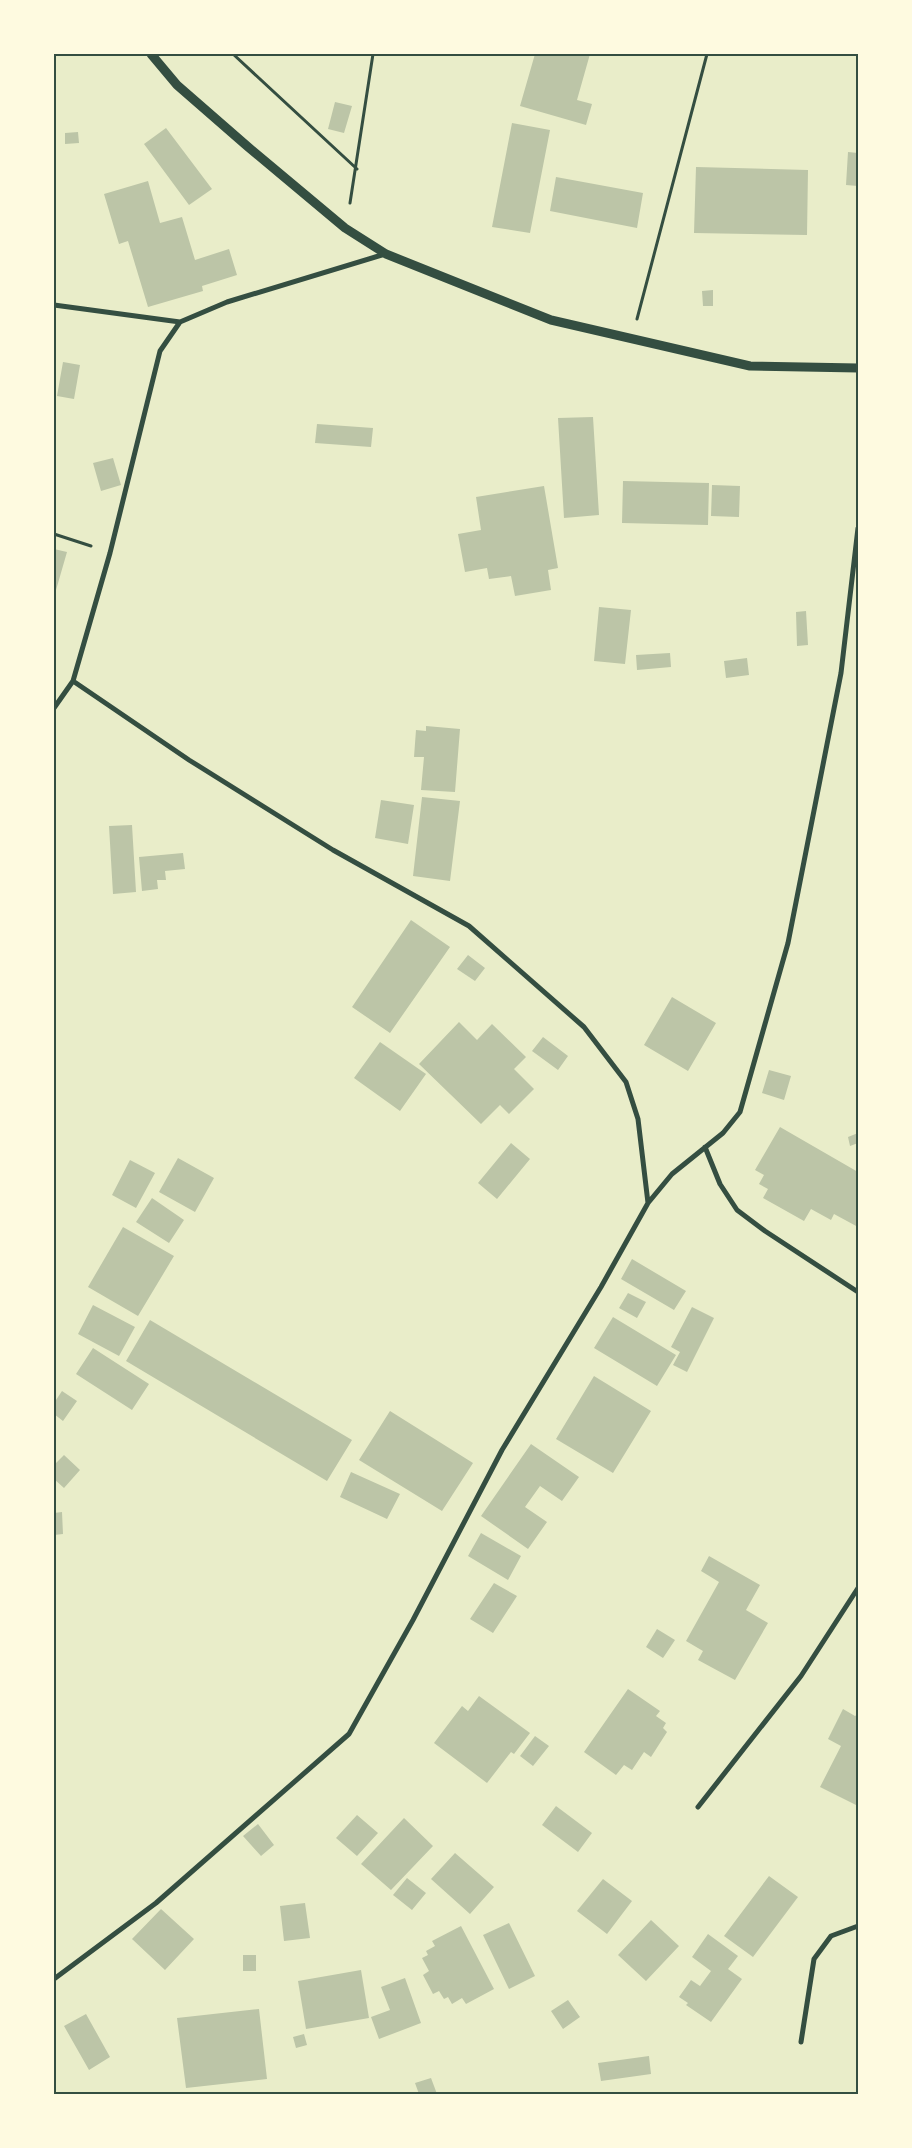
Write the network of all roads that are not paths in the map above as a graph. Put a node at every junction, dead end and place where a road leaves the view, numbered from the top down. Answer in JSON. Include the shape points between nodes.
{"nodes":[{"id":1,"x":151,"y":54,"type":"edge"},
{"id":2,"x":386,"y":254,"type":"junction"},
{"id":3,"x":54,"y":305,"type":"edge"},
{"id":4,"x":180,"y":322,"type":"junction"},
{"id":5,"x":858,"y":368,"type":"edge"},
{"id":6,"x":858,"y":528,"type":"edge"},
{"id":7,"x":73,"y":680,"type":"junction"},
{"id":8,"x":54,"y":708,"type":"edge"},
{"id":9,"x":705,"y":1147,"type":"junction"},
{"id":10,"x":648,"y":1203,"type":"junction"},
{"id":11,"x":858,"y":1292,"type":"edge"},
{"id":12,"x":858,"y":1588,"type":"edge"},
{"id":13,"x":698,"y":1807,"type":"dead end"},
{"id":14,"x":858,"y":1926,"type":"edge"},
{"id":15,"x":54,"y":1979,"type":"edge"},
{"id":16,"x":801,"y":2042,"type":"dead end"}],
"edges":[{"from":1,"to":2,"type":"street","via":[[177,85],[346,228]]},
{"from":2,"to":4,"type":"street","via":[[227,302]]},
{"from":2,"to":5,"type":"street","via":[[551,320],[750,366]]},
{"from":3,"to":4,"type":"street"},
{"from":4,"to":7,"type":"street","via":[[160,351],[110,553]]},
{"from":6,"to":9,"type":"street","via":[[841,673],[788,943],[740,1112],[723,1133]]},
{"from":7,"to":8,"type":"street"},
{"from":7,"to":10,"type":"street","via":[[190,760],[333,850],[469,926],[584,1027],[626,1082],[638,1119]]},
{"from":9,"to":10,"type":"street","via":[[672,1174]]},
{"from":9,"to":11,"type":"street","via":[[720,1184],[737,1210]]},
{"from":10,"to":15,"type":"street","via":[[502,1450],[349,1734],[156,1903]]},
{"from":12,"to":13,"type":"street","via":[[801,1676]]},
{"from":14,"to":16,"type":"street","via":[[831,1936],[814,1959]]}]}
